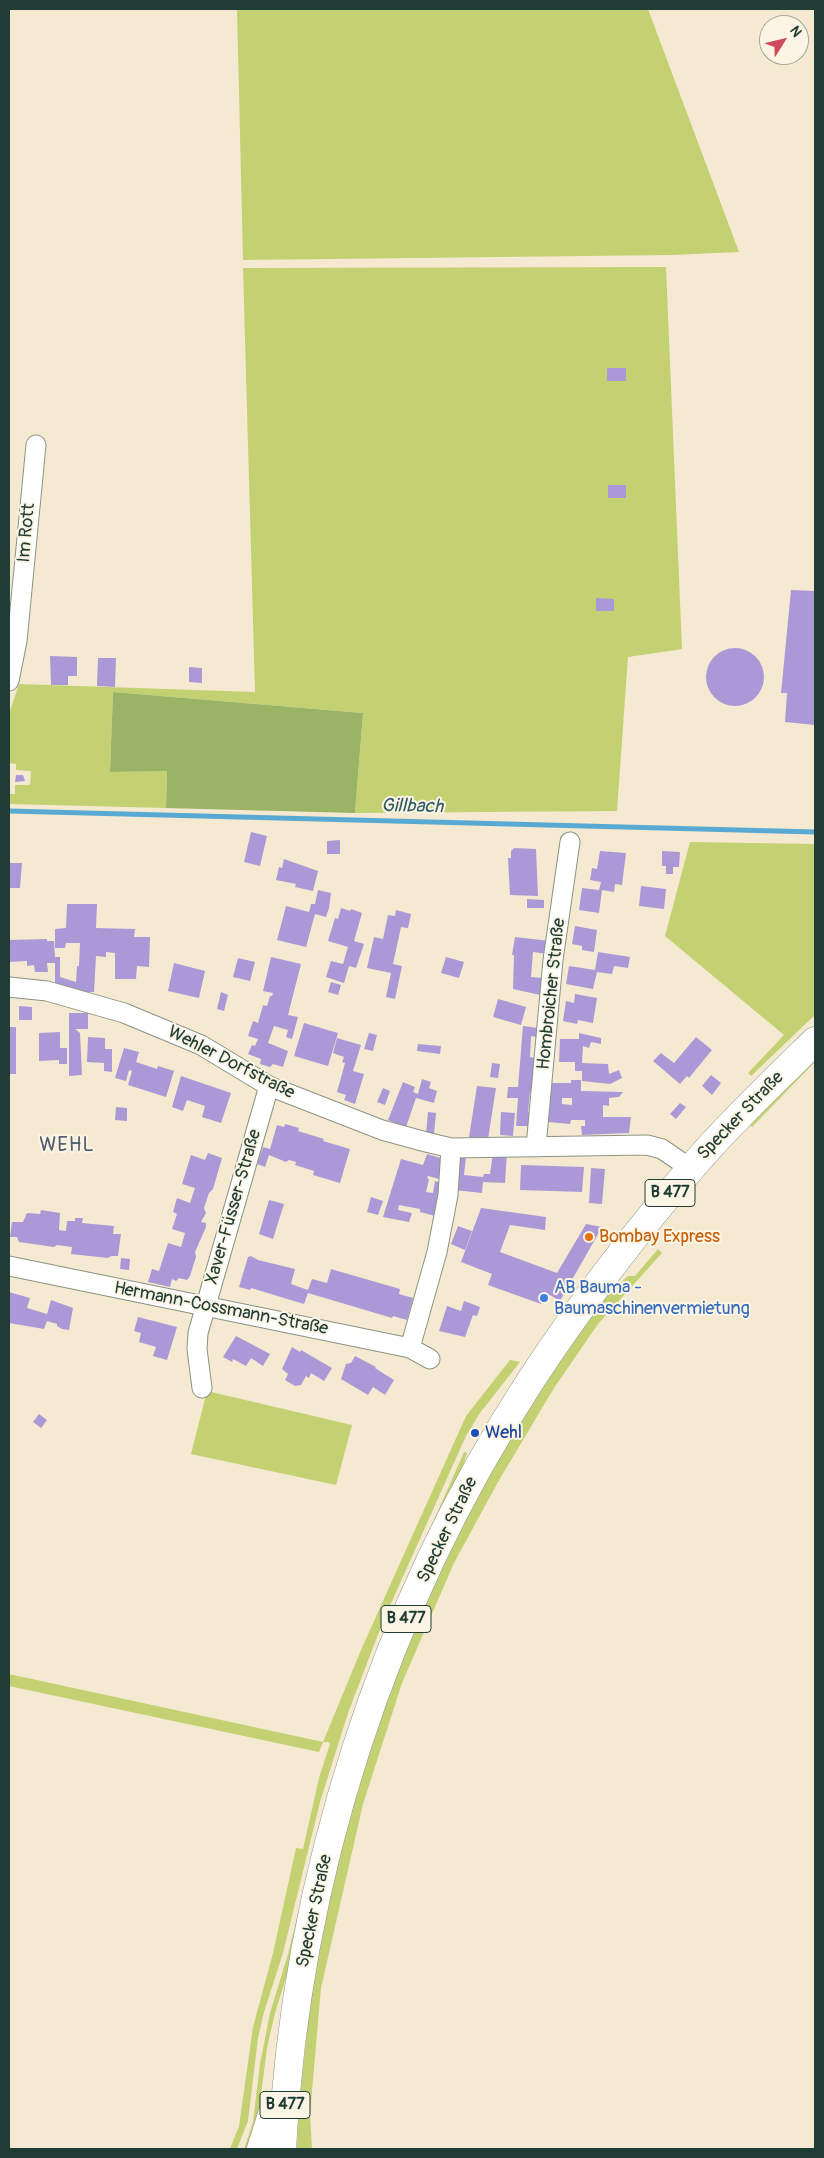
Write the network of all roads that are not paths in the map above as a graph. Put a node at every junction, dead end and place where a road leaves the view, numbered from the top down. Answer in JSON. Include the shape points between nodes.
{"nodes":[{"id":1,"x":36,"y":445,"type":"dead end"},
{"id":2,"x":9,"y":681,"type":"edge"},
{"id":3,"x":570,"y":842,"type":"dead end"},
{"id":4,"x":9,"y":987,"type":"edge"},
{"id":5,"x":815,"y":1041,"type":"edge"},
{"id":6,"x":269,"y":1086,"type":"junction"},
{"id":7,"x":536,"y":1147,"type":"junction"},
{"id":8,"x":451,"y":1148,"type":"junction"},
{"id":9,"x":691,"y":1169,"type":"junction"},
{"id":10,"x":9,"y":1266,"type":"edge"},
{"id":11,"x":204,"y":1306,"type":"junction"},
{"id":12,"x":410,"y":1348,"type":"junction"},
{"id":13,"x":430,"y":1359,"type":"dead end"},
{"id":14,"x":202,"y":1388,"type":"dead end"},
{"id":15,"x":289,"y":2061,"type":"junction"},
{"id":16,"x":261,"y":2149,"type":"edge"},
{"id":17,"x":282,"y":2149,"type":"edge"}],
"edges":[{"from":1,"to":2,"type":"street","name":"Im Rott","via":[[17,641]]},
{"from":3,"to":7,"type":"street","name":"Hombroicher Straße","via":[[553,960]]},
{"from":4,"to":6,"type":"street","name":"Wehler Dorfstraße","via":[[47,991],[124,1013],[201,1046]]},
{"from":5,"to":9,"type":"main road","name":"Specker Straße","number":"B 477"},
{"from":6,"to":8,"type":"street","name":"Wehler Dorfstraße","via":[[382,1130]]},
{"from":6,"to":11,"type":"street","name":"Xaver-Füsser-Straße"},
{"from":7,"to":8,"type":"street","name":"Wehler Dorfstraße"},
{"from":7,"to":9,"type":"street","name":"Wehler Dorfstraße","via":[[647,1145],[662,1149]]},
{"from":8,"to":12,"type":"street","via":[[448,1195],[437,1252]]},
{"from":9,"to":15,"type":"main road","name":"Specker Straße","number":"B 477","via":[[615,1261],[531,1380],[461,1499],[421,1585],[391,1653],[341,1801],[315,1906],[296,2004]]},
{"from":10,"to":11,"type":"street","name":"Hermann-Cossmann-Straße"},
{"from":11,"to":12,"type":"street","name":"Hermann-Cossmann-Straße"},
{"from":11,"to":14,"type":"street","name":"Xaver-Füsser-Straße","via":[[197,1349]]},
{"from":12,"to":13,"type":"street","name":"Hermann-Cossmann-Straße"},
{"from":15,"to":16,"type":"main road"},
{"from":15,"to":17,"type":"main road","name":"Specker Straße","number":"B 477"}]}
